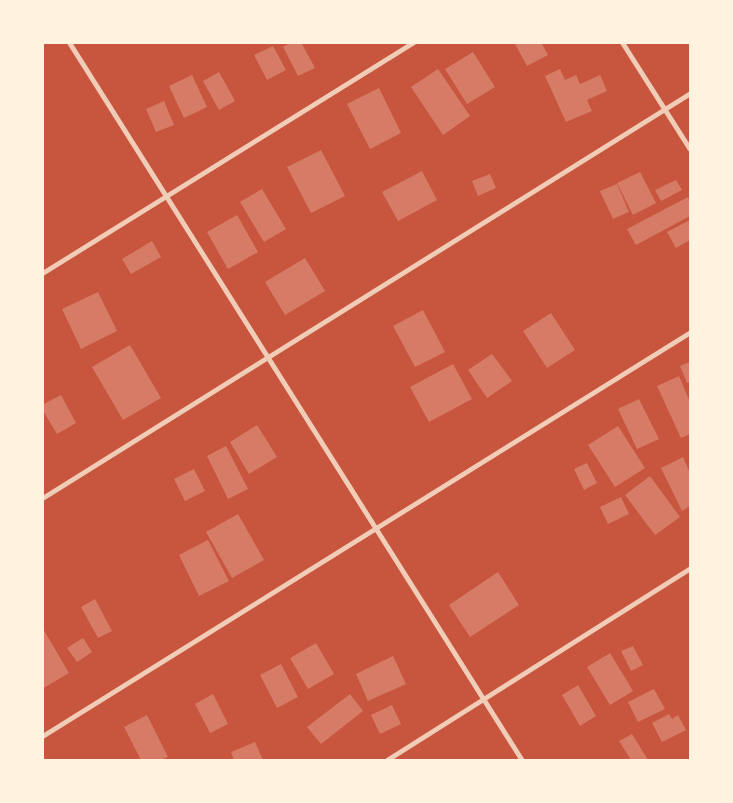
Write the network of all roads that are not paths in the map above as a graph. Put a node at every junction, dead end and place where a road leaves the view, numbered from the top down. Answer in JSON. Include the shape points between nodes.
{"nodes":[{"id":1,"x":69,"y":42,"type":"edge"},
{"id":2,"x":415,"y":42,"type":"edge"},
{"id":3,"x":622,"y":42,"type":"edge"},
{"id":4,"x":690,"y":94,"type":"edge"},
{"id":5,"x":665,"y":110,"type":"junction"},
{"id":6,"x":690,"y":149,"type":"edge"},
{"id":7,"x":166,"y":197,"type":"junction"},
{"id":8,"x":42,"y":274,"type":"edge"},
{"id":9,"x":690,"y":333,"type":"edge"},
{"id":10,"x":268,"y":358,"type":"junction"},
{"id":11,"x":42,"y":498,"type":"edge"},
{"id":12,"x":376,"y":529,"type":"junction"},
{"id":13,"x":690,"y":569,"type":"edge"},
{"id":14,"x":484,"y":700,"type":"junction"},
{"id":15,"x":42,"y":737,"type":"edge"},
{"id":16,"x":388,"y":760,"type":"edge"},
{"id":17,"x":522,"y":760,"type":"edge"}],
"edges":[{"from":1,"to":7,"type":"street"},
{"from":2,"to":7,"type":"street"},
{"from":3,"to":5,"type":"street"},
{"from":4,"to":5,"type":"street"},
{"from":5,"to":6,"type":"street"},
{"from":5,"to":10,"type":"street"},
{"from":7,"to":8,"type":"street"},
{"from":7,"to":10,"type":"street"},
{"from":9,"to":12,"type":"street"},
{"from":10,"to":11,"type":"street"},
{"from":10,"to":12,"type":"street"},
{"from":12,"to":14,"type":"street"},
{"from":12,"to":15,"type":"street"},
{"from":13,"to":14,"type":"street"},
{"from":14,"to":16,"type":"street"},
{"from":14,"to":17,"type":"street"}]}
